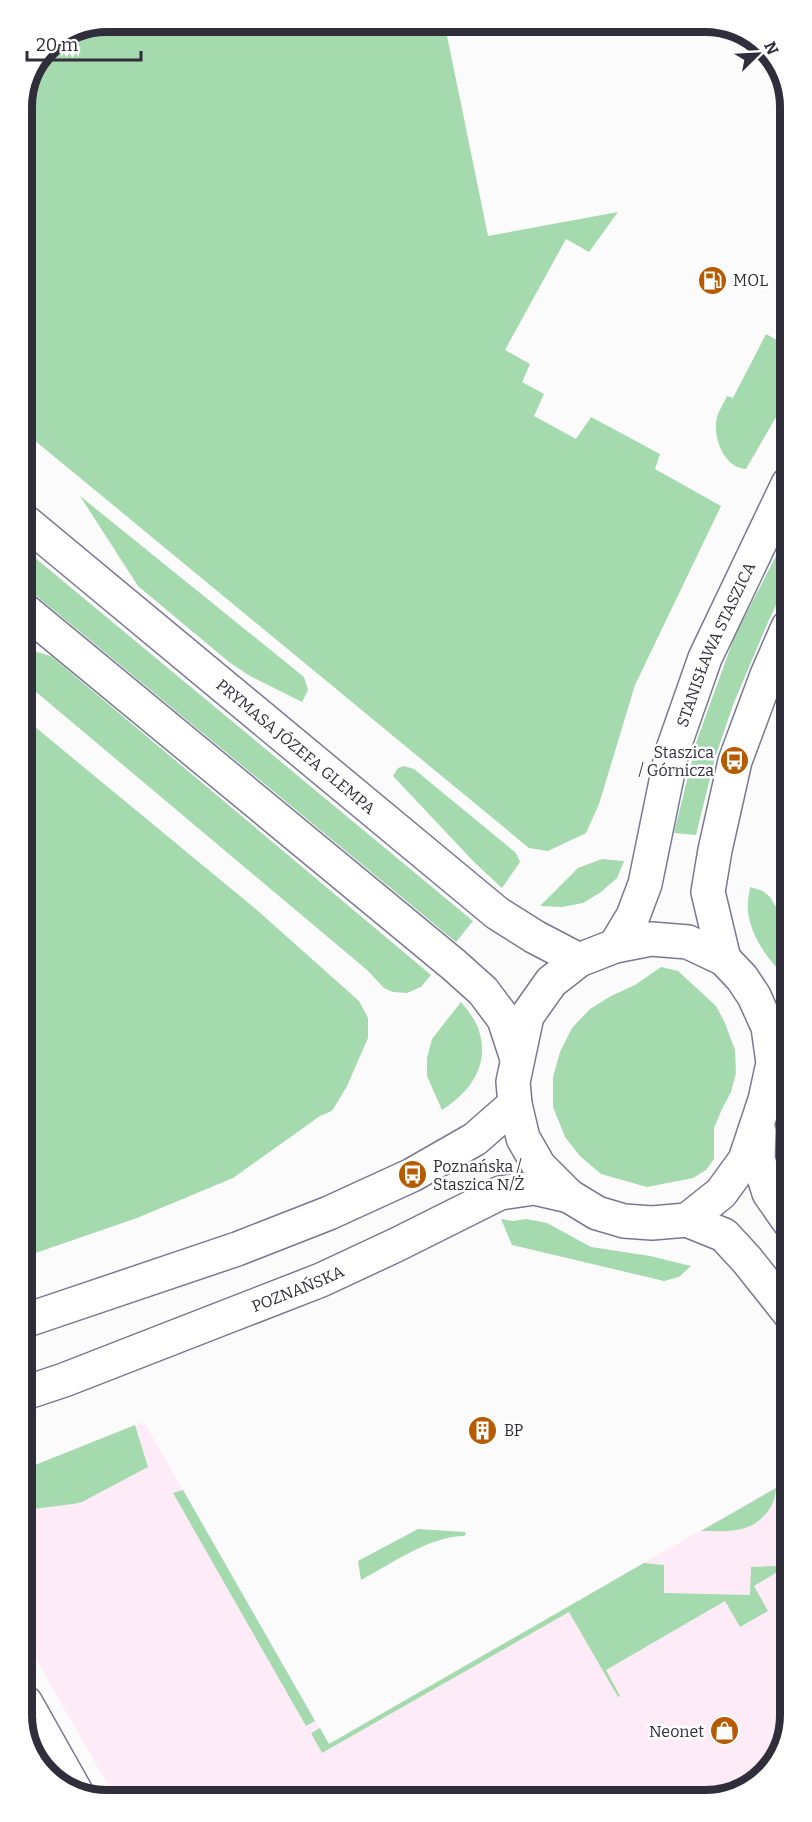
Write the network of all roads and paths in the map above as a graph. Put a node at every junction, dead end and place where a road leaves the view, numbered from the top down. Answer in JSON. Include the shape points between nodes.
{"nodes":[{"id":1,"x":780,"y":501,"type":"edge"},
{"id":2,"x":32,"y":527,"type":"edge"},
{"id":3,"x":32,"y":617,"type":"edge"},
{"id":4,"x":780,"y":645,"type":"edge"},
{"id":5,"x":615,"y":946,"type":"junction"},
{"id":6,"x":724,"y":959,"type":"junction"},
{"id":7,"x":579,"y":960,"type":"junction"},
{"id":8,"x":754,"y":996,"type":"junction"},
{"id":9,"x":780,"y":1017,"type":"edge"},
{"id":10,"x":517,"y":1059,"type":"junction"},
{"id":11,"x":771,"y":1103,"type":"edge"},
{"id":12,"x":515,"y":1104,"type":"junction"},
{"id":13,"x":569,"y":1196,"type":"junction"},
{"id":14,"x":780,"y":1209,"type":"edge"},
{"id":15,"x":687,"y":1221,"type":"junction"},
{"id":16,"x":780,"y":1302,"type":"edge"},
{"id":17,"x":32,"y":1318,"type":"edge"},
{"id":18,"x":32,"y":1391,"type":"edge"},
{"id":19,"x":32,"y":1714,"type":"edge"},
{"id":20,"x":69,"y":1780,"type":"edge"}],
"edges":[{"from":1,"to":5,"type":"main road","name":"STANISŁAWA STASZICA","via":[[705,658],[672,752],[645,884],[633,916]]},
{"from":2,"to":7,"type":"main road","name":"PRYMASA JÓZEFA GLEMPA","via":[[497,913]]},
{"from":3,"to":10,"type":"main road","via":[[476,984],[504,1019]]},
{"from":4,"to":6,"type":"main road","via":[[735,761],[715,850],[708,892]]},
{"from":5,"to":6,"type":"main road","via":[[651,939],[688,942]]},
{"from":5,"to":7,"type":"main road"},
{"from":6,"to":8,"type":"main road"},
{"from":7,"to":10,"type":"main road","via":[[551,982],[527,1016]]},
{"from":8,"to":9,"type":"main road"},
{"from":8,"to":11,"type":"main road","via":[[768,1027],[773,1063]]},
{"from":10,"to":12,"type":"main road"},
{"from":11,"to":14,"type":"main road","via":[[758,1159],[769,1193]]},
{"from":11,"to":15,"type":"main road","via":[[745,1160],[721,1193]]},
{"from":12,"to":13,"type":"main road","via":[[523,1138],[539,1166]]},
{"from":12,"to":17,"type":"main road","via":[[475,1139],[412,1175],[329,1214]]},
{"from":13,"to":15,"type":"main road","via":[[597,1213],[624,1221]]},
{"from":13,"to":18,"type":"main road","name":"POZNAŃSKA","via":[[534,1188],[500,1193],[321,1280]]},
{"from":15,"to":16,"type":"main road","via":[[724,1235]]},
{"from":19,"to":20,"type":"main road"}]}
